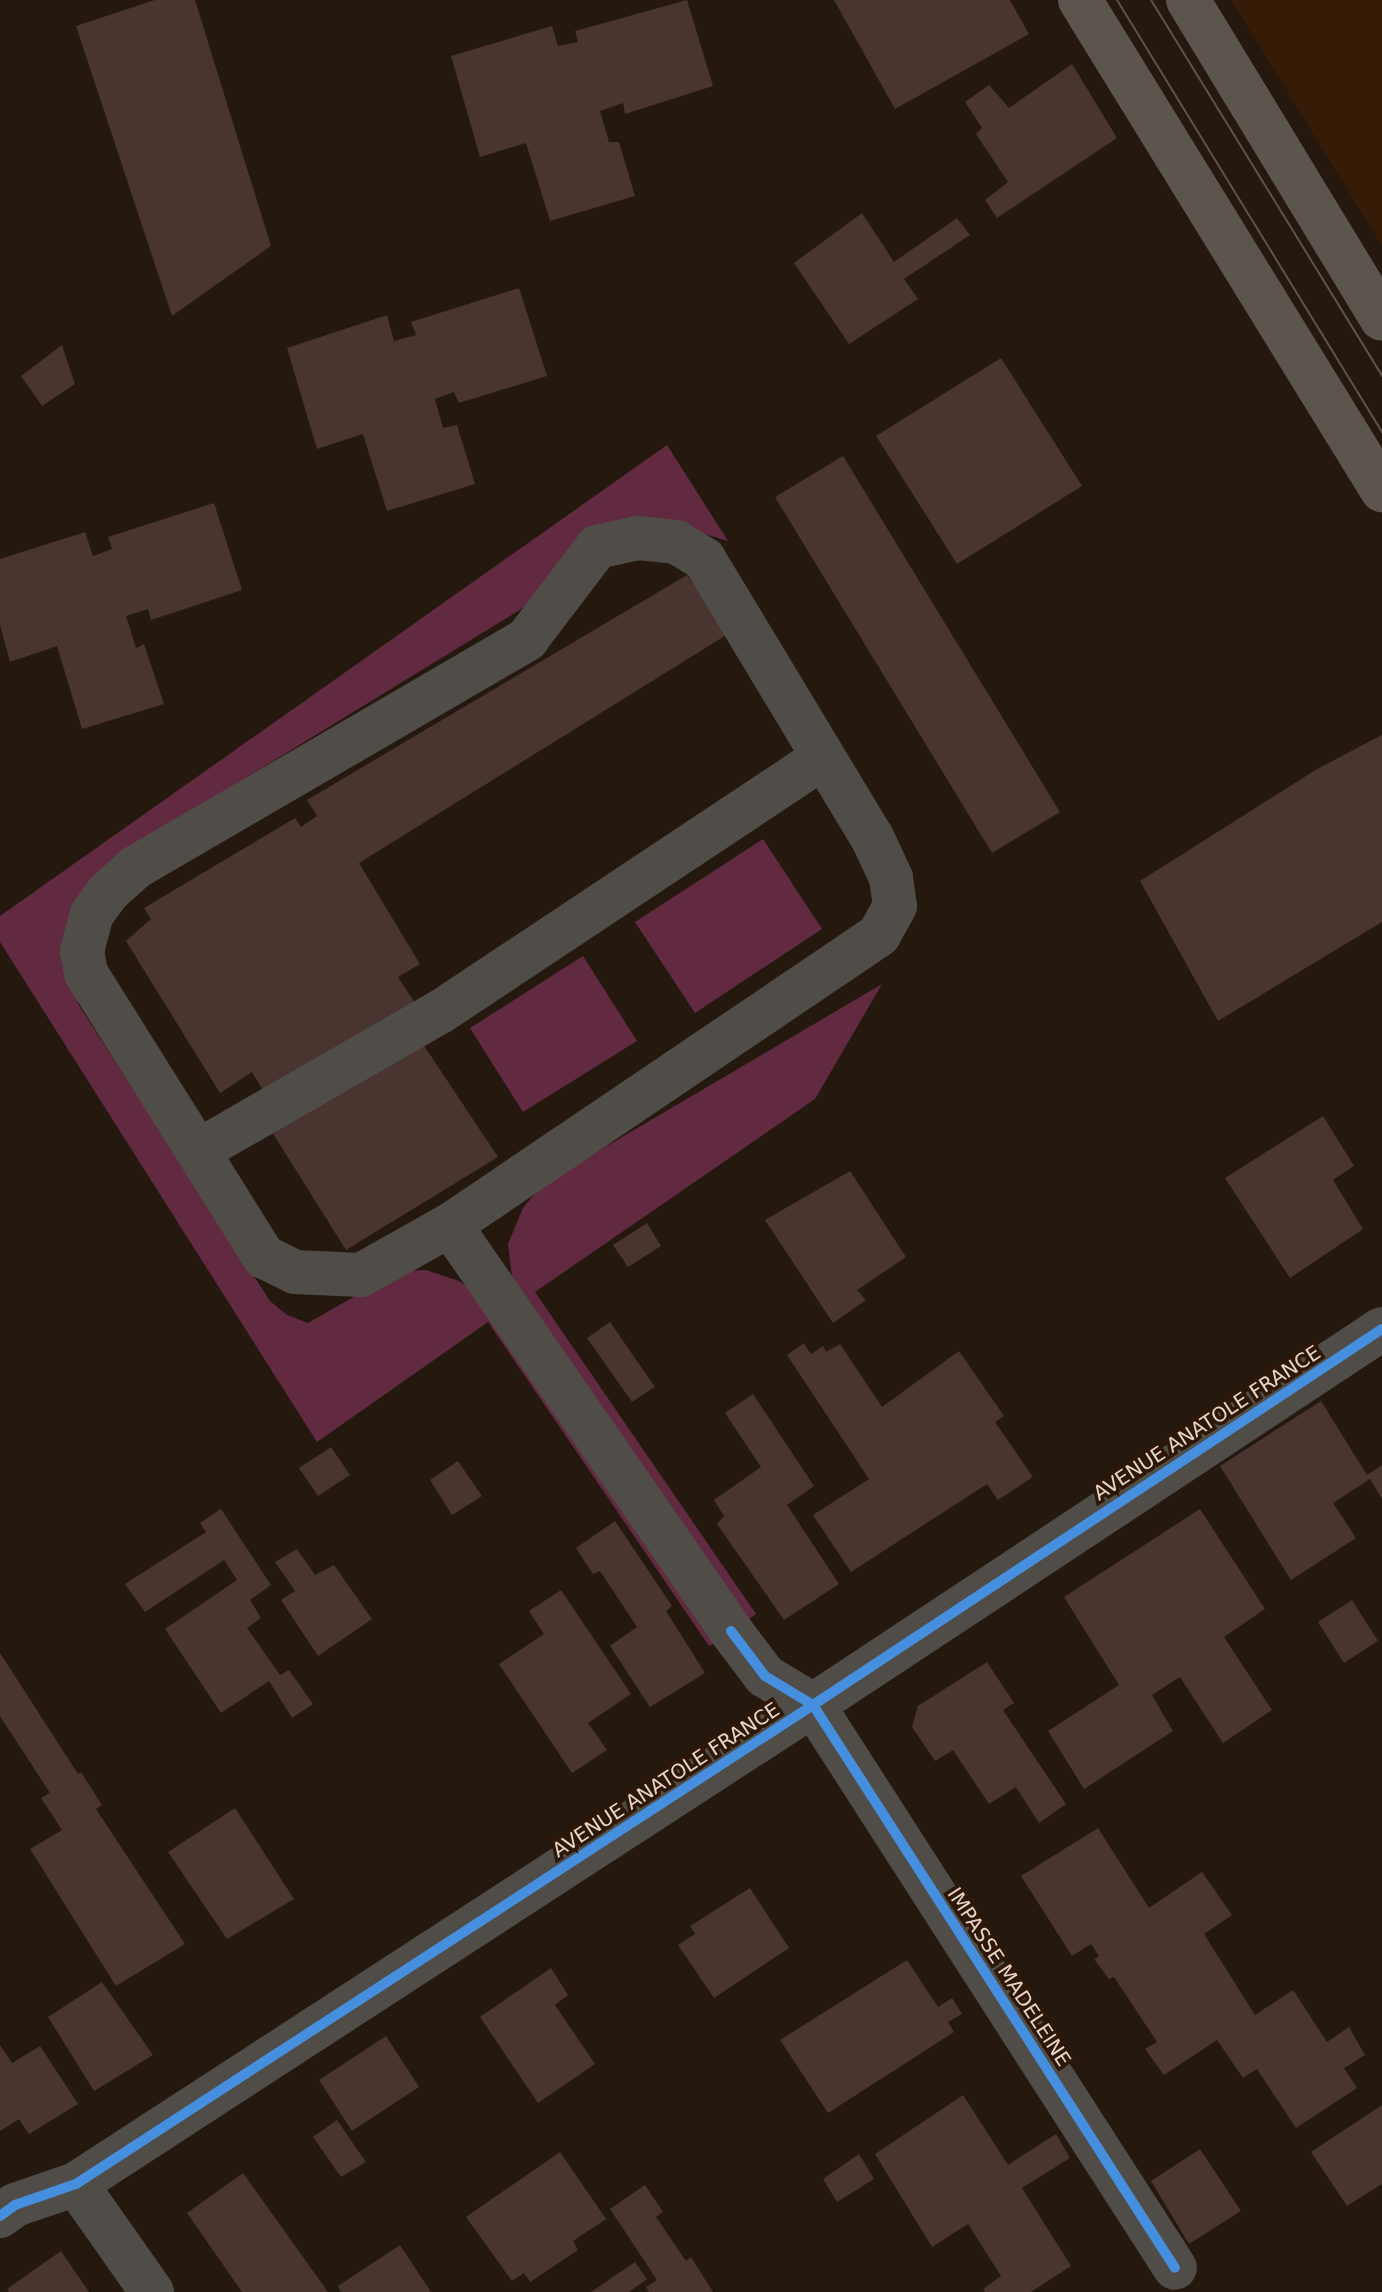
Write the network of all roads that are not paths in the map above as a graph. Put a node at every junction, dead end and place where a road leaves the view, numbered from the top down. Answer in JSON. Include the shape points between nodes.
{"nodes":[{"id":1,"x":1080,"y":0,"type":"edge"},
{"id":2,"x":1188,"y":0,"type":"edge"},
{"id":3,"x":1382,"y":319,"type":"edge"},
{"id":4,"x":1382,"y":490,"type":"edge"},
{"id":5,"x":823,"y":758,"type":"junction"},
{"id":6,"x":198,"y":1151,"type":"junction"},
{"id":7,"x":450,"y":1225,"type":"junction"},
{"id":8,"x":1382,"y":1329,"type":"edge"},
{"id":9,"x":813,"y":1705,"type":"junction"},
{"id":10,"x":76,"y":2184,"type":"junction"},
{"id":11,"x":0,"y":2216,"type":"edge"},
{"id":12,"x":1175,"y":2268,"type":"dead end"},
{"id":13,"x":152,"y":2292,"type":"edge"}],
"edges":[{"from":1,"to":4,"type":"main road"},
{"from":2,"to":3,"type":"main road"},
{"from":5,"to":6,"type":"street","via":[[440,1012]]},
{"from":5,"to":6,"type":"street","via":[[704,559],[676,542],[638,538],[597,547],[527,639],[136,867],[92,914],[82,951],[86,973]]},
{"from":5,"to":7,"type":"street","via":[[891,878],[895,906],[879,935]]},
{"from":6,"to":7,"type":"street","via":[[264,1257],[295,1272],[361,1275]]},
{"from":7,"to":9,"type":"street","via":[[765,1676]]},
{"from":8,"to":9,"type":"street","name":"AVENUE ANATOLE FRANCE"},
{"from":9,"to":10,"type":"street","name":"AVENUE ANATOLE FRANCE"},
{"from":9,"to":12,"type":"street","name":"IMPASSE MADELEINE"},
{"from":10,"to":11,"type":"street","name":"AVENUE ANATOLE FRANCE","via":[[15,2205]]},
{"from":10,"to":13,"type":"street"}]}
